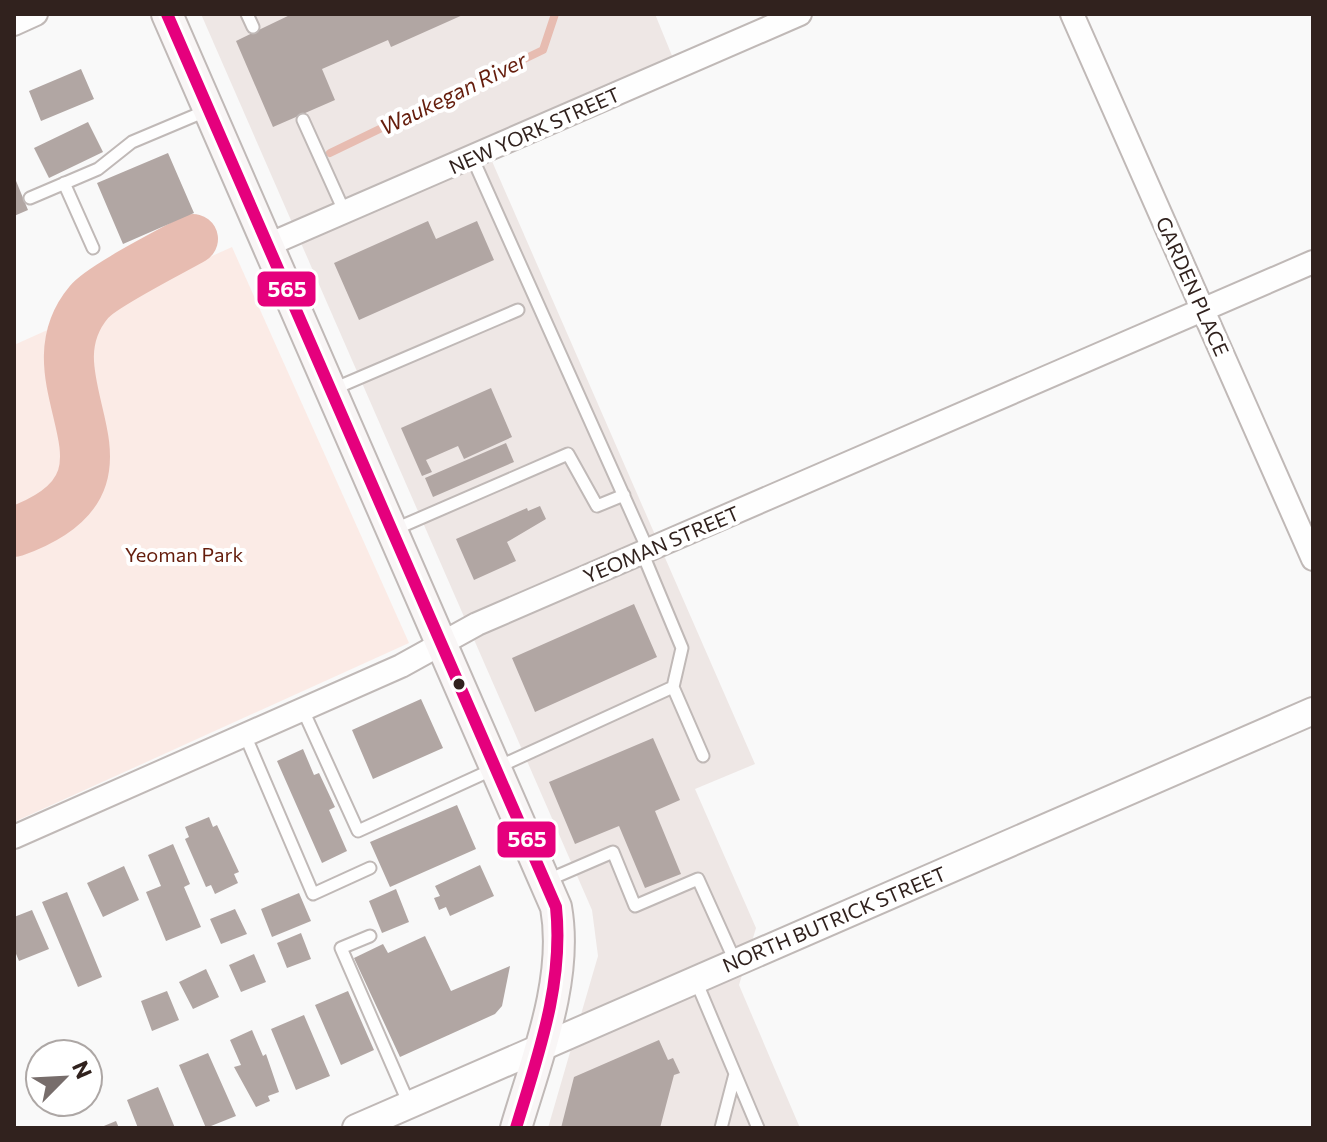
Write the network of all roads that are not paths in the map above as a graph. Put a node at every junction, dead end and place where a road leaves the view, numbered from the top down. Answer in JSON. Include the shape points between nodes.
{"nodes":[{"id":1,"x":36,"y":14,"type":"edge"},
{"id":2,"x":167,"y":14,"type":"edge"},
{"id":3,"x":247,"y":14,"type":"edge"},
{"id":4,"x":800,"y":14,"type":"edge"},
{"id":5,"x":1072,"y":14,"type":"edge"},
{"id":6,"x":14,"y":24,"type":"edge"},
{"id":7,"x":253,"y":27,"type":"dead end"},
{"id":8,"x":208,"y":110,"type":"junction"},
{"id":9,"x":303,"y":120,"type":"dead end"},
{"id":10,"x":472,"y":157,"type":"junction"},
{"id":11,"x":64,"y":183,"type":"junction"},
{"id":12,"x":30,"y":198,"type":"dead end"},
{"id":13,"x":345,"y":213,"type":"junction"},
{"id":14,"x":268,"y":245,"type":"junction"},
{"id":15,"x":93,"y":248,"type":"dead end"},
{"id":16,"x":1313,"y":262,"type":"edge"},
{"id":17,"x":1204,"y":309,"type":"junction"},
{"id":18,"x":518,"y":310,"type":"dead end"},
{"id":19,"x":330,"y":391,"type":"junction"},
{"id":20,"x":624,"y":495,"type":"junction"},
{"id":21,"x":391,"y":531,"type":"junction"},
{"id":22,"x":645,"y":551,"type":"junction"},
{"id":23,"x":1313,"y":559,"type":"edge"},
{"id":24,"x":441,"y":644,"type":"junction"},
{"id":25,"x":673,"y":687,"type":"junction"},
{"id":26,"x":302,"y":708,"type":"junction"},
{"id":27,"x":1313,"y":711,"type":"edge"},
{"id":28,"x":244,"y":734,"type":"junction"},
{"id":29,"x":703,"y":756,"type":"dead end"},
{"id":30,"x":496,"y":769,"type":"junction"},
{"id":31,"x":14,"y":837,"type":"edge"},
{"id":32,"x":370,"y":868,"type":"dead end"},
{"id":33,"x":545,"y":881,"type":"junction"},
{"id":34,"x":370,"y":936,"type":"dead end"},
{"id":35,"x":735,"y":962,"type":"junction"},
{"id":36,"x":696,"y":979,"type":"junction"},
{"id":37,"x":538,"y":1048,"type":"junction"},
{"id":38,"x":735,"y":1074,"type":"junction"},
{"id":39,"x":409,"y":1105,"type":"junction"},
{"id":40,"x":356,"y":1128,"type":"edge"},
{"id":41,"x":516,"y":1128,"type":"edge"},
{"id":42,"x":721,"y":1128,"type":"edge"},
{"id":43,"x":758,"y":1128,"type":"edge"}],
"edges":[{"from":1,"to":6,"type":"street"},
{"from":2,"to":8,"type":"main road"},
{"from":3,"to":7,"type":"lane"},
{"from":4,"to":10,"type":"street","name":"NEW YORK STREET"},
{"from":5,"to":17,"type":"street","name":"GARDEN PLACE"},
{"from":8,"to":11,"type":"lane","via":[[132,142],[98,169]]},
{"from":8,"to":14,"type":"main road"},
{"from":9,"to":13,"type":"lane"},
{"from":10,"to":13,"type":"street","name":"NEW YORK STREET"},
{"from":10,"to":20,"type":"lane"},
{"from":11,"to":12,"type":"lane"},
{"from":11,"to":15,"type":"lane"},
{"from":13,"to":14,"type":"street","name":"NEW YORK STREET"},
{"from":14,"to":19,"type":"main road"},
{"from":16,"to":17,"type":"street","name":"YEOMAN STREET"},
{"from":17,"to":22,"type":"street","name":"YEOMAN STREET"},
{"from":17,"to":23,"type":"street","name":"GARDEN PLACE"},
{"from":18,"to":19,"type":"lane"},
{"from":19,"to":21,"type":"main road"},
{"from":20,"to":21,"type":"lane","via":[[597,506],[568,454]]},
{"from":20,"to":22,"type":"lane"},
{"from":21,"to":24,"type":"main road"},
{"from":22,"to":24,"type":"street","name":"YEOMAN STREET"},
{"from":22,"to":25,"type":"lane","via":[[682,648]]},
{"from":24,"to":26,"type":"street","name":"YEOMAN STREET"},
{"from":24,"to":30,"type":"main road"},
{"from":25,"to":29,"type":"lane"},
{"from":25,"to":30,"type":"lane"},
{"from":26,"to":28,"type":"street","name":"YEOMAN STREET"},
{"from":26,"to":30,"type":"lane","via":[[358,831]]},
{"from":27,"to":35,"type":"street","name":"NORTH BUTRICK STREET"},
{"from":28,"to":31,"type":"street","name":"YEOMAN STREET"},
{"from":28,"to":32,"type":"lane","via":[[313,894]]},
{"from":30,"to":33,"type":"main road"},
{"from":33,"to":35,"type":"lane","via":[[613,852],[635,906],[698,879]]},
{"from":33,"to":37,"type":"main road","via":[[556,907],[560,941]]},
{"from":34,"to":39,"type":"lane","via":[[341,948]]},
{"from":35,"to":36,"type":"street","name":"NORTH BUTRICK STREET"},
{"from":36,"to":37,"type":"street","name":"NORTH BUTRICK STREET"},
{"from":36,"to":38,"type":"lane"},
{"from":37,"to":39,"type":"street","name":"NORTH BUTRICK STREET"},
{"from":37,"to":41,"type":"main road"},
{"from":38,"to":42,"type":"lane"},
{"from":38,"to":43,"type":"lane"},
{"from":39,"to":40,"type":"street","name":"NORTH BUTRICK STREET"}]}
